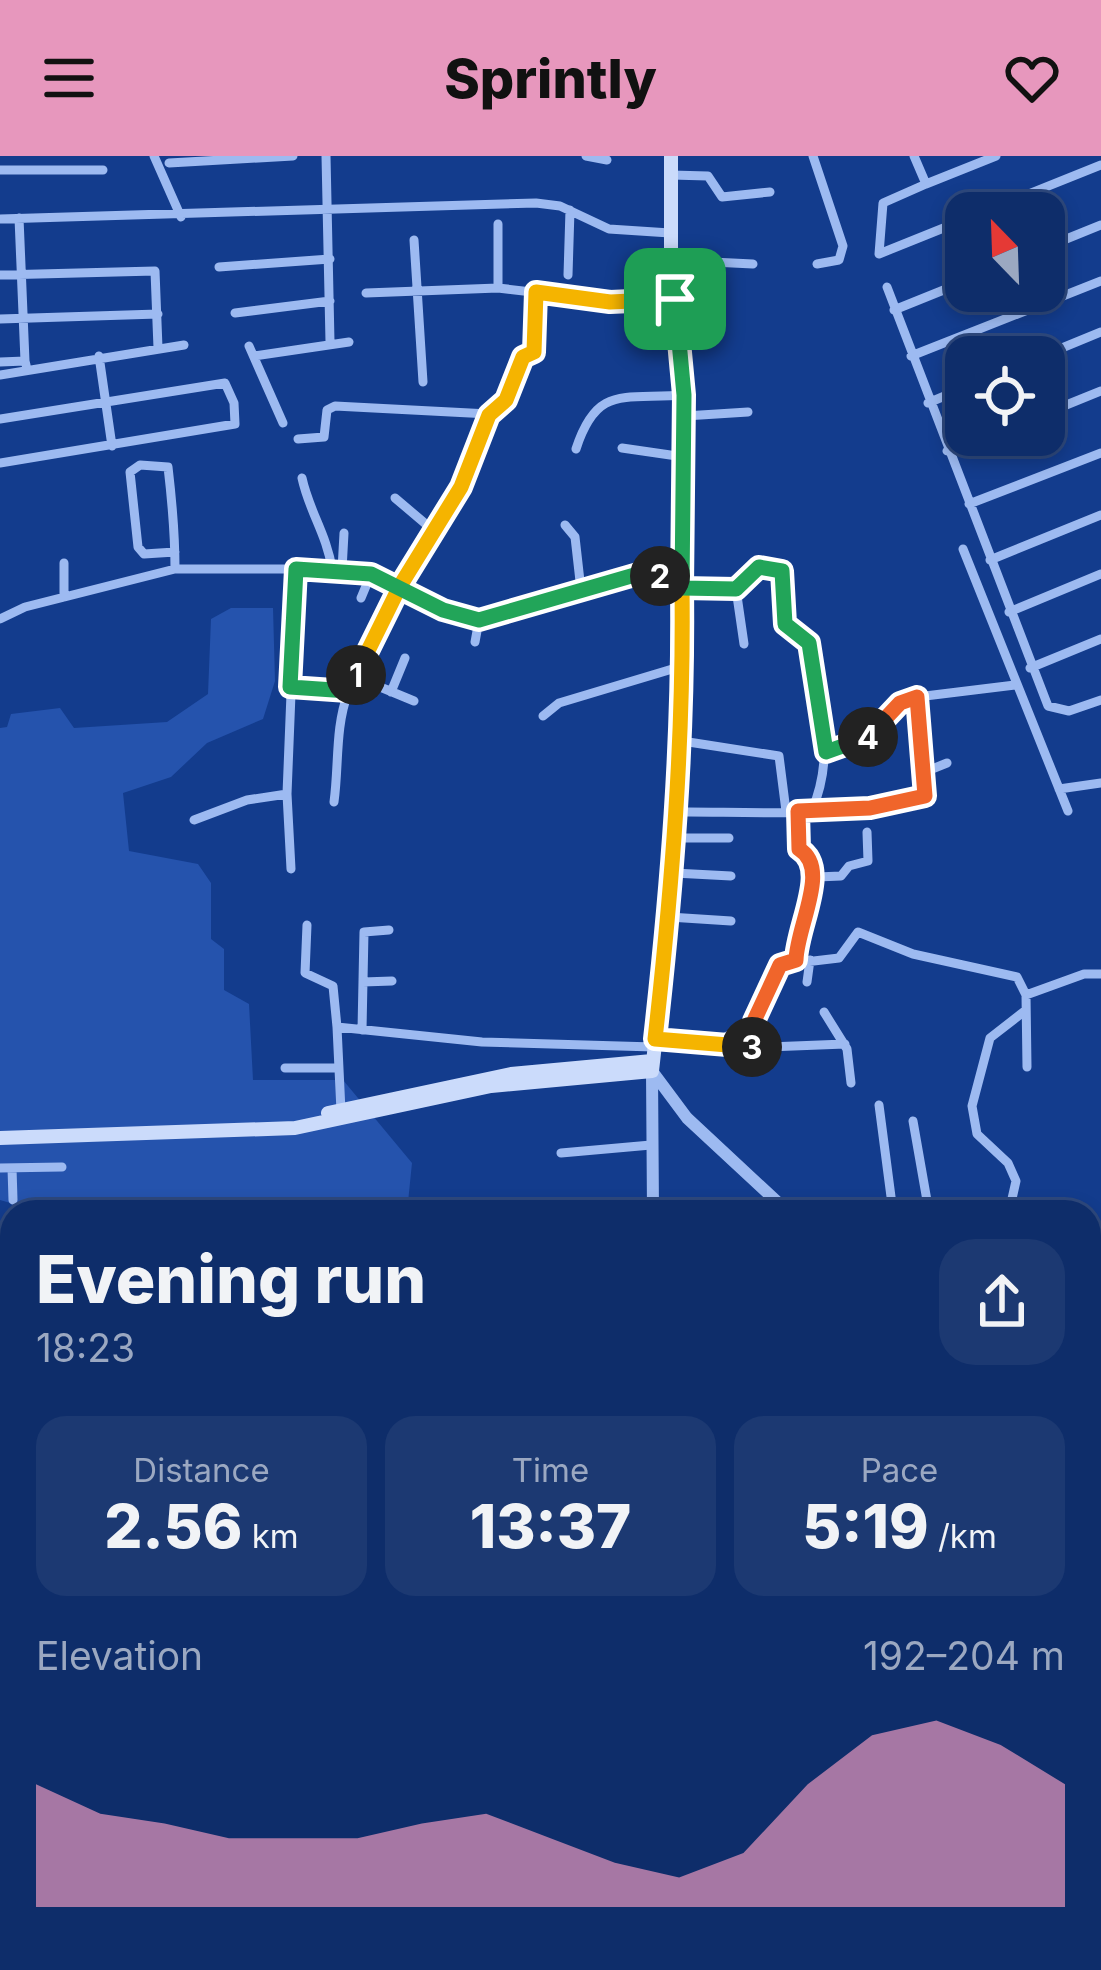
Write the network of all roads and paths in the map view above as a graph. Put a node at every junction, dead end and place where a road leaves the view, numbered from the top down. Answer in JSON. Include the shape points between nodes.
{"nodes":[{"id":1,"x":17,"y":156,"type":"edge"},
{"id":2,"x":154,"y":156,"type":"edge"},
{"id":3,"x":293,"y":156,"type":"edge"},
{"id":4,"x":326,"y":156,"type":"edge"},
{"id":5,"x":586,"y":156,"type":"edge"},
{"id":6,"x":670,"y":156,"type":"edge"},
{"id":7,"x":813,"y":156,"type":"edge"},
{"id":8,"x":914,"y":156,"type":"edge"},
{"id":9,"x":996,"y":156,"type":"edge"},
{"id":10,"x":210,"y":157,"type":"edge"},
{"id":11,"x":608,"y":160,"type":"dead end"},
{"id":12,"x":169,"y":163,"type":"dead end"},
{"id":13,"x":1101,"y":165,"type":"edge"},
{"id":14,"x":0,"y":170,"type":"edge"},
{"id":15,"x":17,"y":170,"type":"junction"},
{"id":16,"x":104,"y":170,"type":"dead end"},
{"id":17,"x":670,"y":176,"type":"junction"},
{"id":18,"x":926,"y":184,"type":"junction"},
{"id":19,"x":770,"y":192,"type":"dead end"},
{"id":20,"x":1034,"y":192,"type":"edge"},
{"id":21,"x":570,"y":210,"type":"junction"},
{"id":22,"x":330,"y":212,"type":"junction"},
{"id":23,"x":181,"y":217,"type":"junction"},
{"id":24,"x":19,"y":218,"type":"junction"},
{"id":25,"x":0,"y":219,"type":"edge"},
{"id":26,"x":497,"y":224,"type":"dead end"},
{"id":27,"x":1101,"y":225,"type":"edge"},
{"id":28,"x":945,"y":227,"type":"edge"},
{"id":29,"x":670,"y":232,"type":"junction"},
{"id":30,"x":414,"y":240,"type":"dead end"},
{"id":31,"x":1065,"y":240,"type":"edge"},
{"id":32,"x":330,"y":260,"type":"junction"},
{"id":33,"x":671,"y":260,"type":"junction"},
{"id":34,"x":753,"y":263,"type":"dead end"},
{"id":35,"x":817,"y":264,"type":"dead end"},
{"id":36,"x":219,"y":267,"type":"dead end"},
{"id":37,"x":19,"y":274,"type":"junction"},
{"id":38,"x":568,"y":274,"type":"dead end"},
{"id":39,"x":0,"y":275,"type":"edge"},
{"id":40,"x":1101,"y":280,"type":"edge"},
{"id":41,"x":887,"y":287,"type":"dead end"},
{"id":42,"x":497,"y":288,"type":"junction"},
{"id":43,"x":945,"y":289,"type":"edge"},
{"id":44,"x":417,"y":291,"type":"junction"},
{"id":45,"x":366,"y":292,"type":"dead end"},
{"id":46,"x":536,"y":292,"type":"junction"},
{"id":47,"x":675,"y":299,"type":"junction"},
{"id":48,"x":331,"y":301,"type":"junction"},
{"id":49,"x":894,"y":310,"type":"junction"},
{"id":50,"x":235,"y":313,"type":"dead end"},
{"id":51,"x":158,"y":314,"type":"junction"},
{"id":52,"x":24,"y":317,"type":"junction"},
{"id":53,"x":0,"y":319,"type":"edge"},
{"id":54,"x":1101,"y":332,"type":"edge"},
{"id":55,"x":349,"y":342,"type":"dead end"},
{"id":56,"x":330,"y":343,"type":"junction"},
{"id":57,"x":184,"y":345,"type":"dead end"},
{"id":58,"x":1065,"y":347,"type":"edge"},
{"id":59,"x":158,"y":348,"type":"junction"},
{"id":60,"x":100,"y":356,"type":"junction"},
{"id":61,"x":911,"y":356,"type":"junction"},
{"id":62,"x":0,"y":362,"type":"edge"},
{"id":63,"x":26,"y":365,"type":"junction"},
{"id":64,"x":0,"y":375,"type":"edge"},
{"id":65,"x":423,"y":382,"type":"dead end"},
{"id":66,"x":1101,"y":391,"type":"edge"},
{"id":67,"x":684,"y":395,"type":"junction"},
{"id":68,"x":945,"y":396,"type":"edge"},
{"id":69,"x":105,"y":402,"type":"junction"},
{"id":70,"x":928,"y":403,"type":"junction"},
{"id":71,"x":1065,"y":406,"type":"edge"},
{"id":72,"x":748,"y":412,"type":"dead end"},
{"id":73,"x":489,"y":415,"type":"junction"},
{"id":74,"x":685,"y":416,"type":"junction"},
{"id":75,"x":0,"y":418,"type":"edge"},
{"id":76,"x":283,"y":423,"type":"dead end"},
{"id":77,"x":298,"y":439,"type":"dead end"},
{"id":78,"x":112,"y":446,"type":"junction"},
{"id":79,"x":945,"y":446,"type":"edge"},
{"id":80,"x":622,"y":448,"type":"dead end"},
{"id":81,"x":576,"y":449,"type":"dead end"},
{"id":82,"x":1101,"y":453,"type":"edge"},
{"id":83,"x":949,"y":456,"type":"edge"},
{"id":84,"x":684,"y":457,"type":"junction"},
{"id":85,"x":0,"y":463,"type":"edge"},
{"id":86,"x":302,"y":478,"type":"dead end"},
{"id":87,"x":395,"y":498,"type":"dead end"},
{"id":88,"x":969,"y":504,"type":"junction"},
{"id":89,"x":1101,"y":515,"type":"edge"},
{"id":90,"x":565,"y":525,"type":"dead end"},
{"id":91,"x":434,"y":531,"type":"junction"},
{"id":92,"x":344,"y":532,"type":"dead end"},
{"id":93,"x":963,"y":550,"type":"dead end"},
{"id":94,"x":176,"y":552,"type":"junction"},
{"id":95,"x":990,"y":560,"type":"junction"},
{"id":96,"x":64,"y":563,"type":"dead end"},
{"id":97,"x":176,"y":569,"type":"junction"},
{"id":98,"x":296,"y":569,"type":"junction"},
{"id":99,"x":337,"y":569,"type":"junction"},
{"id":100,"x":371,"y":574,"type":"junction"},
{"id":101,"x":1101,"y":574,"type":"edge"},
{"id":102,"x":400,"y":586,"type":"junction"},
{"id":103,"x":682,"y":588,"type":"junction"},
{"id":104,"x":736,"y":589,"type":"junction"},
{"id":105,"x":581,"y":590,"type":"junction"},
{"id":106,"x":64,"y":597,"type":"junction"},
{"id":107,"x":362,"y":598,"type":"dead end"},
{"id":108,"x":1009,"y":612,"type":"junction"},
{"id":109,"x":0,"y":619,"type":"edge"},
{"id":110,"x":479,"y":620,"type":"junction"},
{"id":111,"x":1101,"y":639,"type":"edge"},
{"id":112,"x":475,"y":642,"type":"dead end"},
{"id":113,"x":744,"y":644,"type":"dead end"},
{"id":114,"x":405,"y":658,"type":"dead end"},
{"id":115,"x":680,"y":667,"type":"junction"},
{"id":116,"x":1030,"y":668,"type":"junction"},
{"id":117,"x":356,"y":676,"type":"junction"},
{"id":118,"x":1016,"y":685,"type":"junction"},
{"id":119,"x":290,"y":687,"type":"junction"},
{"id":120,"x":348,"y":691,"type":"junction"},
{"id":121,"x":392,"y":692,"type":"junction"},
{"id":122,"x":917,"y":697,"type":"junction"},
{"id":123,"x":414,"y":700,"type":"dead end"},
{"id":124,"x":1101,"y":700,"type":"edge"},
{"id":125,"x":542,"y":716,"type":"dead end"},
{"id":126,"x":682,"y":741,"type":"junction"},
{"id":127,"x":826,"y":752,"type":"junction"},
{"id":128,"x":947,"y":763,"type":"dead end"},
{"id":129,"x":922,"y":773,"type":"junction"},
{"id":130,"x":1101,"y":783,"type":"edge"},
{"id":131,"x":1058,"y":789,"type":"junction"},
{"id":132,"x":287,"y":794,"type":"junction"},
{"id":133,"x":334,"y":802,"type":"dead end"},
{"id":134,"x":812,"y":810,"type":"junction"},
{"id":135,"x":792,"y":811,"type":"junction"},
{"id":136,"x":1068,"y":811,"type":"dead end"},
{"id":137,"x":680,"y":812,"type":"junction"},
{"id":138,"x":194,"y":820,"type":"dead end"},
{"id":139,"x":867,"y":832,"type":"dead end"},
{"id":140,"x":678,"y":838,"type":"junction"},
{"id":141,"x":729,"y":838,"type":"dead end"},
{"id":142,"x":291,"y":869,"type":"dead end"},
{"id":143,"x":674,"y":873,"type":"junction"},
{"id":144,"x":731,"y":876,"type":"dead end"},
{"id":145,"x":817,"y":877,"type":"junction"},
{"id":146,"x":669,"y":916,"type":"junction"},
{"id":147,"x":731,"y":921,"type":"dead end"},
{"id":148,"x":307,"y":925,"type":"dead end"},
{"id":149,"x":389,"y":930,"type":"dead end"},
{"id":150,"x":796,"y":960,"type":"junction"},
{"id":151,"x":810,"y":960,"type":"junction"},
{"id":152,"x":1101,"y":974,"type":"edge"},
{"id":153,"x":363,"y":982,"type":"junction"},
{"id":154,"x":392,"y":982,"type":"dead end"},
{"id":155,"x":807,"y":982,"type":"dead end"},
{"id":156,"x":1026,"y":995,"type":"junction"},
{"id":157,"x":1026,"y":1010,"type":"junction"},
{"id":158,"x":824,"y":1012,"type":"dead end"},
{"id":159,"x":754,"y":1021,"type":"junction"},
{"id":160,"x":337,"y":1027,"type":"junction"},
{"id":161,"x":362,"y":1030,"type":"junction"},
{"id":162,"x":716,"y":1043,"type":"junction"},
{"id":163,"x":845,"y":1044,"type":"junction"},
{"id":164,"x":765,"y":1046,"type":"junction"},
{"id":165,"x":653,"y":1055,"type":"junction"},
{"id":166,"x":1027,"y":1067,"type":"dead end"},
{"id":167,"x":285,"y":1068,"type":"dead end"},
{"id":168,"x":338,"y":1068,"type":"junction"},
{"id":169,"x":851,"y":1083,"type":"dead end"},
{"id":170,"x":879,"y":1105,"type":"dead end"},
{"id":171,"x":341,"y":1111,"type":"junction"},
{"id":172,"x":913,"y":1121,"type":"dead end"},
{"id":173,"x":0,"y":1134,"type":"edge"},
{"id":174,"x":651,"y":1145,"type":"junction"},
{"id":175,"x":561,"y":1153,"type":"dead end"},
{"id":176,"x":62,"y":1166,"type":"dead end"},
{"id":177,"x":0,"y":1168,"type":"edge"},
{"id":178,"x":13,"y":1168,"type":"junction"},
{"id":179,"x":13,"y":1200,"type":"dead end"},
{"id":180,"x":653,"y":1200,"type":"edge"},
{"id":181,"x":775,"y":1200,"type":"edge"},
{"id":182,"x":892,"y":1200,"type":"edge"},
{"id":183,"x":927,"y":1200,"type":"edge"},
{"id":184,"x":1012,"y":1200,"type":"edge"}],
"edges":[{"from":1,"to":15,"type":"street"},
{"from":2,"to":23,"type":"street"},
{"from":3,"to":10,"type":"street"},
{"from":4,"to":22,"type":"street"},
{"from":5,"to":11,"type":"street"},
{"from":6,"to":17,"type":"main road"},
{"from":7,"to":35,"type":"street","via":[[843,246],[839,260]]},
{"from":8,"to":18,"type":"street"},
{"from":9,"to":18,"type":"street"},
{"from":10,"to":12,"type":"street"},
{"from":13,"to":20,"type":"street"},
{"from":14,"to":15,"type":"street"},
{"from":15,"to":16,"type":"street"},
{"from":17,"to":19,"type":"street","via":[[708,176],[722,197]]},
{"from":17,"to":29,"type":"main road"},
{"from":18,"to":28,"type":"street","via":[[883,202],[879,254]]},
{"from":21,"to":22,"type":"street","via":[[536,202]]},
{"from":21,"to":29,"type":"street","via":[[609,229]]},
{"from":21,"to":38,"type":"street"},
{"from":22,"to":23,"type":"street"},
{"from":22,"to":32,"type":"street"},
{"from":23,"to":24,"type":"street"},
{"from":24,"to":25,"type":"street"},
{"from":24,"to":37,"type":"street"},
{"from":26,"to":42,"type":"street"},
{"from":27,"to":31,"type":"street"},
{"from":29,"to":33,"type":"main road"},
{"from":30,"to":44,"type":"street"},
{"from":32,"to":36,"type":"street"},
{"from":32,"to":48,"type":"street"},
{"from":33,"to":34,"type":"street"},
{"from":33,"to":47,"type":"main road"},
{"from":37,"to":39,"type":"street"},
{"from":37,"to":51,"type":"street","via":[[155,271]]},
{"from":37,"to":52,"type":"street"},
{"from":40,"to":61,"type":"street"},
{"from":41,"to":49,"type":"street"},
{"from":42,"to":44,"type":"street"},
{"from":42,"to":46,"type":"street"},
{"from":43,"to":49,"type":"street"},
{"from":44,"to":45,"type":"street"},
{"from":44,"to":65,"type":"street"},
{"from":46,"to":47,"type":"street","via":[[610,302]]},
{"from":46,"to":73,"type":"street","via":[[534,352],[523,357],[506,400]]},
{"from":47,"to":67,"type":"main road"},
{"from":48,"to":50,"type":"street"},
{"from":48,"to":56,"type":"street"},
{"from":49,"to":61,"type":"street"},
{"from":51,"to":52,"type":"street"},
{"from":51,"to":59,"type":"street"},
{"from":52,"to":53,"type":"street"},
{"from":52,"to":63,"type":"street"},
{"from":54,"to":58,"type":"street"},
{"from":55,"to":56,"type":"street"},
{"from":56,"to":76,"type":"street","via":[[252,351]]},
{"from":57,"to":59,"type":"street"},
{"from":59,"to":60,"type":"street"},
{"from":60,"to":63,"type":"street"},
{"from":60,"to":69,"type":"street"},
{"from":61,"to":70,"type":"street"},
{"from":62,"to":63,"type":"street"},
{"from":63,"to":64,"type":"street"},
{"from":66,"to":71,"type":"street"},
{"from":67,"to":74,"type":"main road"},
{"from":67,"to":81,"type":"street","via":[[608,400],[594,407]]},
{"from":68,"to":70,"type":"street"},
{"from":69,"to":75,"type":"street"},
{"from":69,"to":78,"type":"street"},
{"from":69,"to":78,"type":"street","via":[[225,383],[234,403],[235,424]]},
{"from":70,"to":79,"type":"street"},
{"from":72,"to":74,"type":"street"},
{"from":73,"to":77,"type":"street","via":[[335,406],[327,410],[324,436]]},
{"from":73,"to":91,"type":"street"},
{"from":74,"to":84,"type":"main road"},
{"from":78,"to":85,"type":"street"},
{"from":80,"to":84,"type":"street"},
{"from":82,"to":88,"type":"street"},
{"from":83,"to":88,"type":"street"},
{"from":84,"to":103,"type":"main road"},
{"from":86,"to":99,"type":"street"},
{"from":87,"to":91,"type":"street"},
{"from":88,"to":95,"type":"street"},
{"from":89,"to":95,"type":"street"},
{"from":90,"to":105,"type":"street","via":[[575,537]]},
{"from":91,"to":102,"type":"street"},
{"from":92,"to":99,"type":"street"},
{"from":93,"to":118,"type":"street"},
{"from":94,"to":94,"type":"street","via":[[167,467],[140,465],[130,472],[138,547],[144,554]]},
{"from":94,"to":97,"type":"street"},
{"from":95,"to":108,"type":"street"},
{"from":96,"to":106,"type":"street"},
{"from":97,"to":98,"type":"street"},
{"from":97,"to":106,"type":"street"},
{"from":98,"to":99,"type":"street"},
{"from":98,"to":119,"type":"street"},
{"from":99,"to":100,"type":"street"},
{"from":100,"to":102,"type":"street"},
{"from":100,"to":107,"type":"street"},
{"from":101,"to":108,"type":"street"},
{"from":102,"to":110,"type":"street"},
{"from":102,"to":117,"type":"street"},
{"from":103,"to":104,"type":"street"},
{"from":103,"to":105,"type":"street","via":[[651,574]]},
{"from":103,"to":115,"type":"main road"},
{"from":104,"to":113,"type":"street"},
{"from":104,"to":127,"type":"street","via":[[759,567],[782,571],[785,624],[809,643]]},
{"from":105,"to":110,"type":"street"},
{"from":106,"to":109,"type":"street"},
{"from":108,"to":116,"type":"street"},
{"from":110,"to":112,"type":"street"},
{"from":111,"to":116,"type":"street"},
{"from":114,"to":121,"type":"street"},
{"from":115,"to":125,"type":"street","via":[[559,703]]},
{"from":115,"to":126,"type":"main road"},
{"from":116,"to":124,"type":"street","via":[[1056,712]]},
{"from":117,"to":120,"type":"street"},
{"from":117,"to":121,"type":"street"},
{"from":118,"to":122,"type":"street"},
{"from":118,"to":131,"type":"street"},
{"from":119,"to":120,"type":"street"},
{"from":119,"to":132,"type":"street"},
{"from":120,"to":133,"type":"street"},
{"from":121,"to":123,"type":"street"},
{"from":122,"to":127,"type":"street","via":[[900,703],[859,744]]},
{"from":122,"to":129,"type":"street"},
{"from":126,"to":135,"type":"street","via":[[779,756]]},
{"from":126,"to":137,"type":"main road"},
{"from":127,"to":134,"type":"street","via":[[824,789]]},
{"from":128,"to":129,"type":"street"},
{"from":129,"to":134,"type":"street","via":[[925,796],[918,802]]},
{"from":130,"to":131,"type":"street"},
{"from":131,"to":136,"type":"street"},
{"from":132,"to":138,"type":"street"},
{"from":132,"to":142,"type":"street"},
{"from":134,"to":135,"type":"street"},
{"from":135,"to":137,"type":"street"},
{"from":135,"to":145,"type":"street","via":[[799,849]]},
{"from":137,"to":140,"type":"main road"},
{"from":139,"to":145,"type":"street","via":[[868,861],[841,876]]},
{"from":140,"to":141,"type":"street"},
{"from":140,"to":143,"type":"main road"},
{"from":143,"to":144,"type":"street"},
{"from":143,"to":146,"type":"main road"},
{"from":145,"to":150,"type":"street"},
{"from":146,"to":147,"type":"street"},
{"from":146,"to":165,"type":"main road"},
{"from":148,"to":160,"type":"street","via":[[304,973],[334,986]]},
{"from":149,"to":153,"type":"street","via":[[365,929]]},
{"from":150,"to":151,"type":"street"},
{"from":150,"to":159,"type":"street","via":[[780,965]]},
{"from":151,"to":155,"type":"street"},
{"from":151,"to":156,"type":"street","via":[[839,958],[863,932],[913,954],[1017,977]]},
{"from":152,"to":156,"type":"street"},
{"from":153,"to":154,"type":"street"},
{"from":153,"to":161,"type":"street"},
{"from":156,"to":157,"type":"street"},
{"from":157,"to":166,"type":"street"},
{"from":157,"to":184,"type":"street","via":[[990,1038],[973,1106],[977,1134],[1016,1181]]},
{"from":158,"to":163,"type":"street"},
{"from":159,"to":162,"type":"street"},
{"from":159,"to":164,"type":"street"},
{"from":160,"to":161,"type":"street"},
{"from":160,"to":168,"type":"street"},
{"from":161,"to":165,"type":"street"},
{"from":162,"to":164,"type":"street"},
{"from":162,"to":165,"type":"street"},
{"from":163,"to":164,"type":"street"},
{"from":163,"to":169,"type":"street"},
{"from":165,"to":171,"type":"main road","via":[[511,1074]]},
{"from":165,"to":173,"type":"main road","via":[[295,1128]]},
{"from":165,"to":174,"type":"street"},
{"from":165,"to":181,"type":"street","via":[[687,1118]]},
{"from":167,"to":168,"type":"street"},
{"from":168,"to":171,"type":"street"},
{"from":170,"to":182,"type":"street"},
{"from":171,"to":173,"type":"main road"},
{"from":172,"to":183,"type":"street"},
{"from":174,"to":175,"type":"street"},
{"from":174,"to":180,"type":"street"},
{"from":176,"to":178,"type":"street"},
{"from":177,"to":178,"type":"street"},
{"from":178,"to":179,"type":"street"}]}
